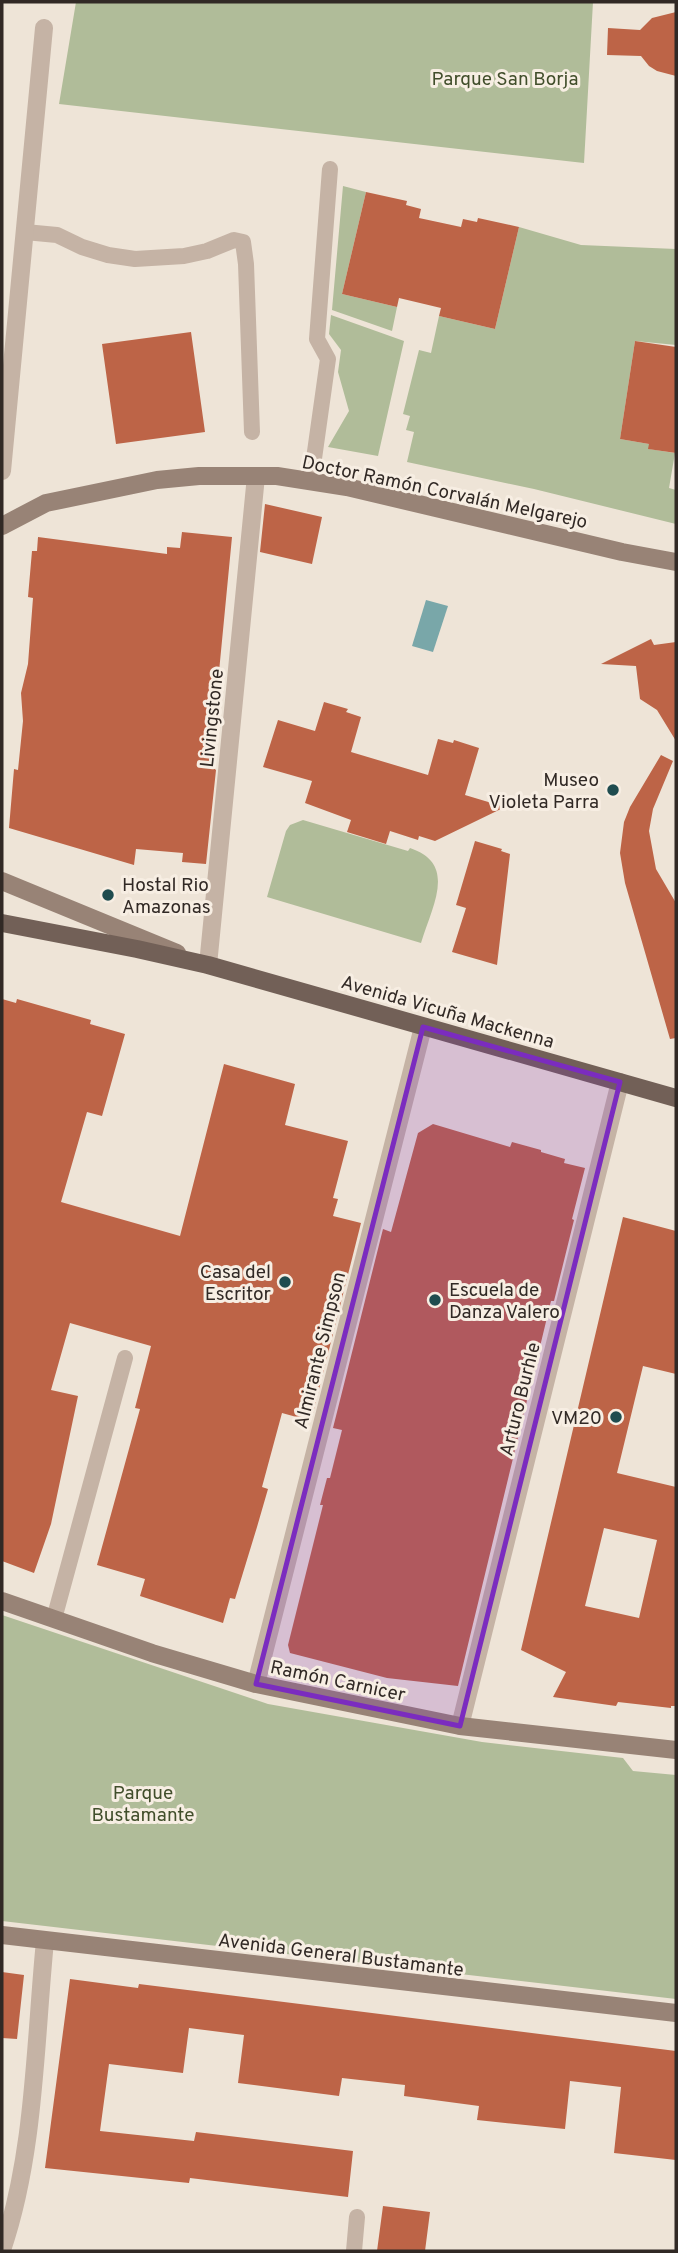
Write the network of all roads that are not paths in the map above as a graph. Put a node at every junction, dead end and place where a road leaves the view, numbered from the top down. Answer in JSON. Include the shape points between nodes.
{"nodes":[{"id":1,"x":44,"y":28,"type":"dead end"},
{"id":2,"x":330,"y":169,"type":"dead end"},
{"id":3,"x":25,"y":232,"type":"junction"},
{"id":4,"x":252,"y":432,"type":"dead end"},
{"id":5,"x":2,"y":471,"type":"edge"},
{"id":6,"x":256,"y":476,"type":"junction"},
{"id":7,"x":311,"y":480,"type":"junction"},
{"id":8,"x":2,"y":526,"type":"edge"},
{"id":9,"x":676,"y":562,"type":"edge"},
{"id":10,"x":2,"y":881,"type":"edge"},
{"id":11,"x":2,"y":923,"type":"edge"},
{"id":12,"x":208,"y":965,"type":"junction"},
{"id":13,"x":424,"y":1027,"type":"junction"},
{"id":14,"x":620,"y":1082,"type":"junction"},
{"id":15,"x":676,"y":1098,"type":"edge"},
{"id":16,"x":125,"y":1358,"type":"dead end"},
{"id":17,"x":2,"y":1601,"type":"edge"},
{"id":18,"x":54,"y":1619,"type":"junction"},
{"id":19,"x":256,"y":1684,"type":"junction"},
{"id":20,"x":460,"y":1726,"type":"junction"},
{"id":21,"x":676,"y":1750,"type":"edge"},
{"id":22,"x":2,"y":1935,"type":"edge"},
{"id":23,"x":46,"y":1941,"type":"junction"},
{"id":24,"x":676,"y":2013,"type":"edge"},
{"id":25,"x":357,"y":2217,"type":"dead end"},
{"id":26,"x":2,"y":2250,"type":"edge"},
{"id":27,"x":354,"y":2251,"type":"edge"}],
"edges":[{"from":1,"to":3,"type":"street"},
{"from":2,"to":7,"type":"lane","via":[[317,339],[328,359]]},
{"from":3,"to":4,"type":"lane","via":[[57,235],[108,255],[135,259],[184,256],[234,240],[243,242]]},
{"from":3,"to":5,"type":"street"},
{"from":6,"to":7,"type":"main road","name":"Doctor Ramón Corvalán Melgarejo"},
{"from":6,"to":8,"type":"main road","name":"Doctor Ramón Corvalán Melgarejo","via":[[189,477],[116,488],[46,503]]},
{"from":6,"to":12,"type":"street","name":"Livingstone"},
{"from":7,"to":9,"type":"main road","name":"Doctor Ramón Corvalán Melgarejo"},
{"from":10,"to":12,"type":"main road","name":"Avenida Vicuña Mackenna"},
{"from":11,"to":12,"type":"main road","name":"Avenida Vicuña Mackenna"},
{"from":12,"to":13,"type":"main road","name":"Avenida Vicuña Mackenna"},
{"from":13,"to":14,"type":"main road","name":"Avenida Vicuña Mackenna"},
{"from":13,"to":19,"type":"street","name":"Almirante Simpson"},
{"from":14,"to":15,"type":"main road","name":"Avenida Vicuña Mackenna"},
{"from":14,"to":20,"type":"street","name":"Arturo Burhle"},
{"from":16,"to":18,"type":"lane"},
{"from":17,"to":18,"type":"main road","name":"Ramón Carnicer"},
{"from":18,"to":19,"type":"main road","name":"Ramón Carnicer"},
{"from":19,"to":20,"type":"main road","name":"Ramón Carnicer"},
{"from":20,"to":21,"type":"main road","name":"Ramón Carnicer"},
{"from":22,"to":23,"type":"main road","name":"Avenida General Bustamante"},
{"from":23,"to":24,"type":"main road","name":"Avenida General Bustamante"},
{"from":23,"to":26,"type":"street","via":[[25,2158]]},
{"from":25,"to":27,"type":"lane"}]}
